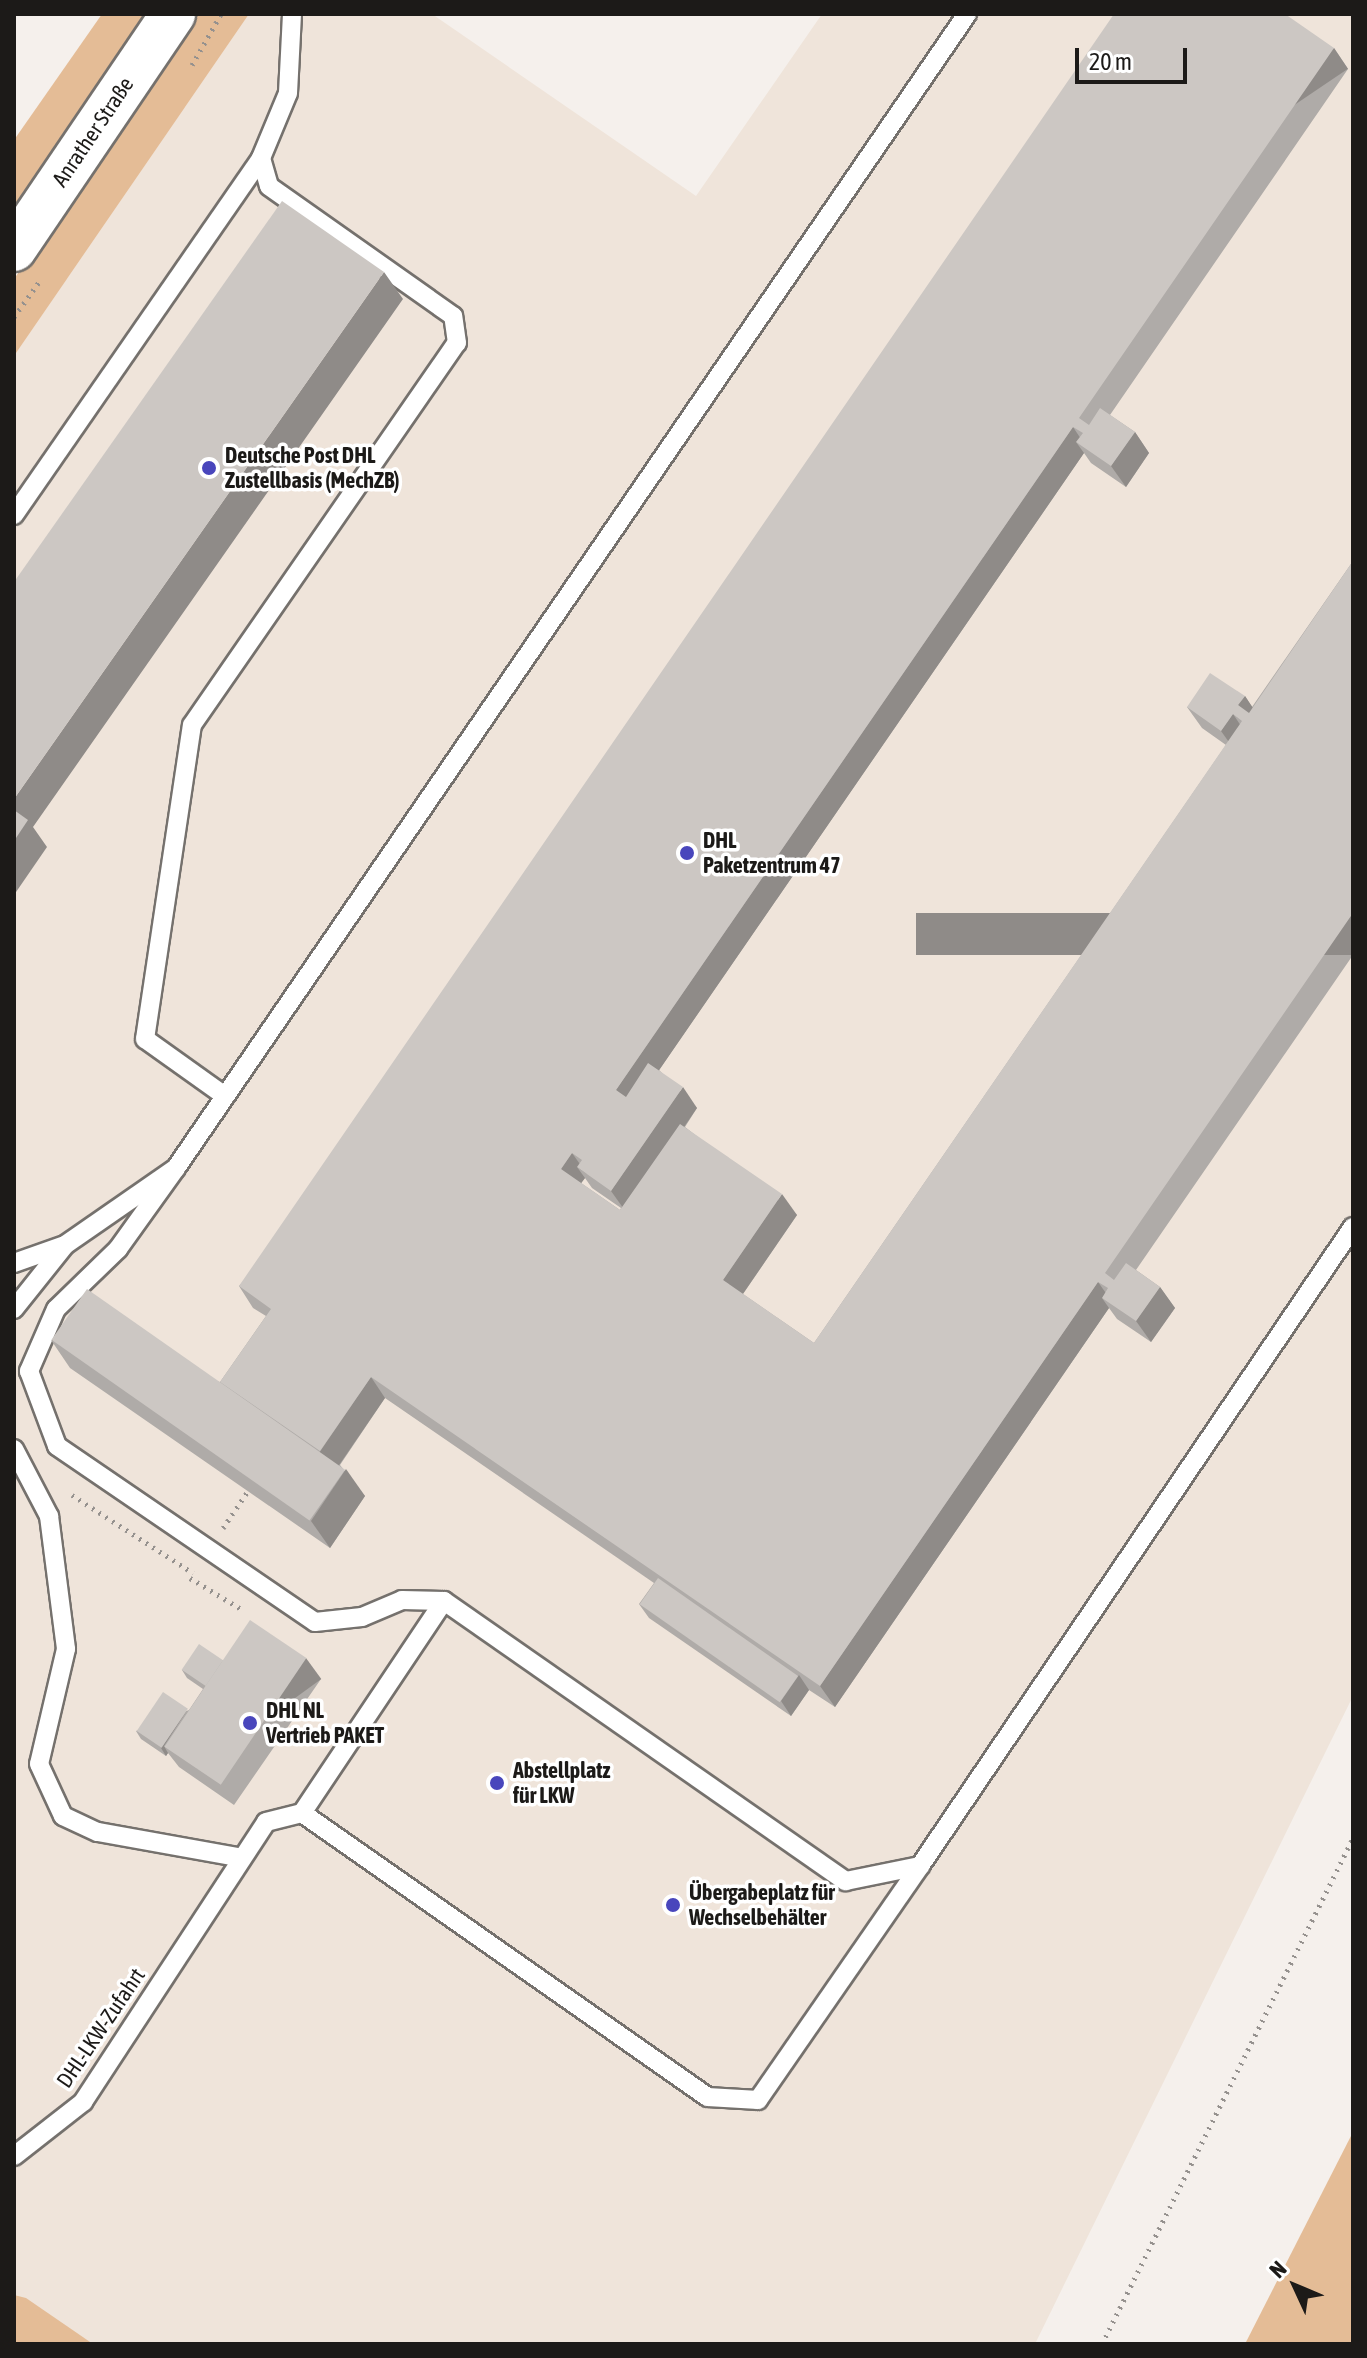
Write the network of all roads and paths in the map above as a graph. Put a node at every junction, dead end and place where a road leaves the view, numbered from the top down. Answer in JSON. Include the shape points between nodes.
{"nodes":[{"id":1,"x":173,"y":14,"type":"edge"},
{"id":2,"x":292,"y":14,"type":"edge"},
{"id":3,"x":967,"y":14,"type":"edge"},
{"id":4,"x":261,"y":158,"type":"junction"},
{"id":5,"x":14,"y":249,"type":"edge"},
{"id":6,"x":14,"y":515,"type":"edge"},
{"id":7,"x":225,"y":1096,"type":"junction"},
{"id":8,"x":176,"y":1168,"type":"junction"},
{"id":9,"x":1353,"y":1227,"type":"edge"},
{"id":10,"x":65,"y":1245,"type":"junction"},
{"id":11,"x":14,"y":1263,"type":"edge"},
{"id":12,"x":14,"y":1309,"type":"edge"},
{"id":13,"x":14,"y":1449,"type":"edge"},
{"id":14,"x":190,"y":1578,"type":"dead end"},
{"id":15,"x":444,"y":1601,"type":"junction"},
{"id":16,"x":255,"y":1619,"type":"edge"},
{"id":17,"x":302,"y":1813,"type":"junction"},
{"id":18,"x":1353,"y":1838,"type":"edge"},
{"id":19,"x":242,"y":1858,"type":"junction"},
{"id":20,"x":920,"y":1866,"type":"junction"},
{"id":21,"x":14,"y":2156,"type":"edge"},
{"id":22,"x":1102,"y":2344,"type":"edge"}],
"edges":[{"from":1,"to":5,"type":"main road","name":"Anrather Straße"},
{"from":2,"to":4,"type":"lane","via":[[288,93]]},
{"from":3,"to":7,"type":"lane"},
{"from":4,"to":6,"type":"lane"},
{"from":4,"to":7,"type":"lane","via":[[269,186],[453,316],[457,343],[192,725],[145,1039]]},
{"from":7,"to":8,"type":"lane"},
{"from":8,"to":10,"type":"lane"},
{"from":8,"to":15,"type":"lane","via":[[118,1249],[56,1309],[29,1371],[57,1446],[315,1622],[362,1617],[402,1600]]},
{"from":9,"to":20,"type":"lane"},
{"from":10,"to":11,"type":"lane"},
{"from":10,"to":12,"type":"lane"},
{"from":13,"to":19,"type":"lane","via":[[49,1516],[66,1649],[39,1764],[63,1816],[98,1832]]},
{"from":14,"to":16,"type":"path"},
{"from":15,"to":17,"type":"lane"},
{"from":15,"to":20,"type":"lane","via":[[846,1881]]},
{"from":17,"to":19,"type":"lane","name":"DHL-LKW-Zufahrt","via":[[266,1822]]},
{"from":17,"to":20,"type":"lane","via":[[708,2097],[758,2100]]},
{"from":18,"to":22,"type":"path"},
{"from":19,"to":21,"type":"lane","name":"DHL-LKW-Zufahrt","via":[[83,2102]]}]}
